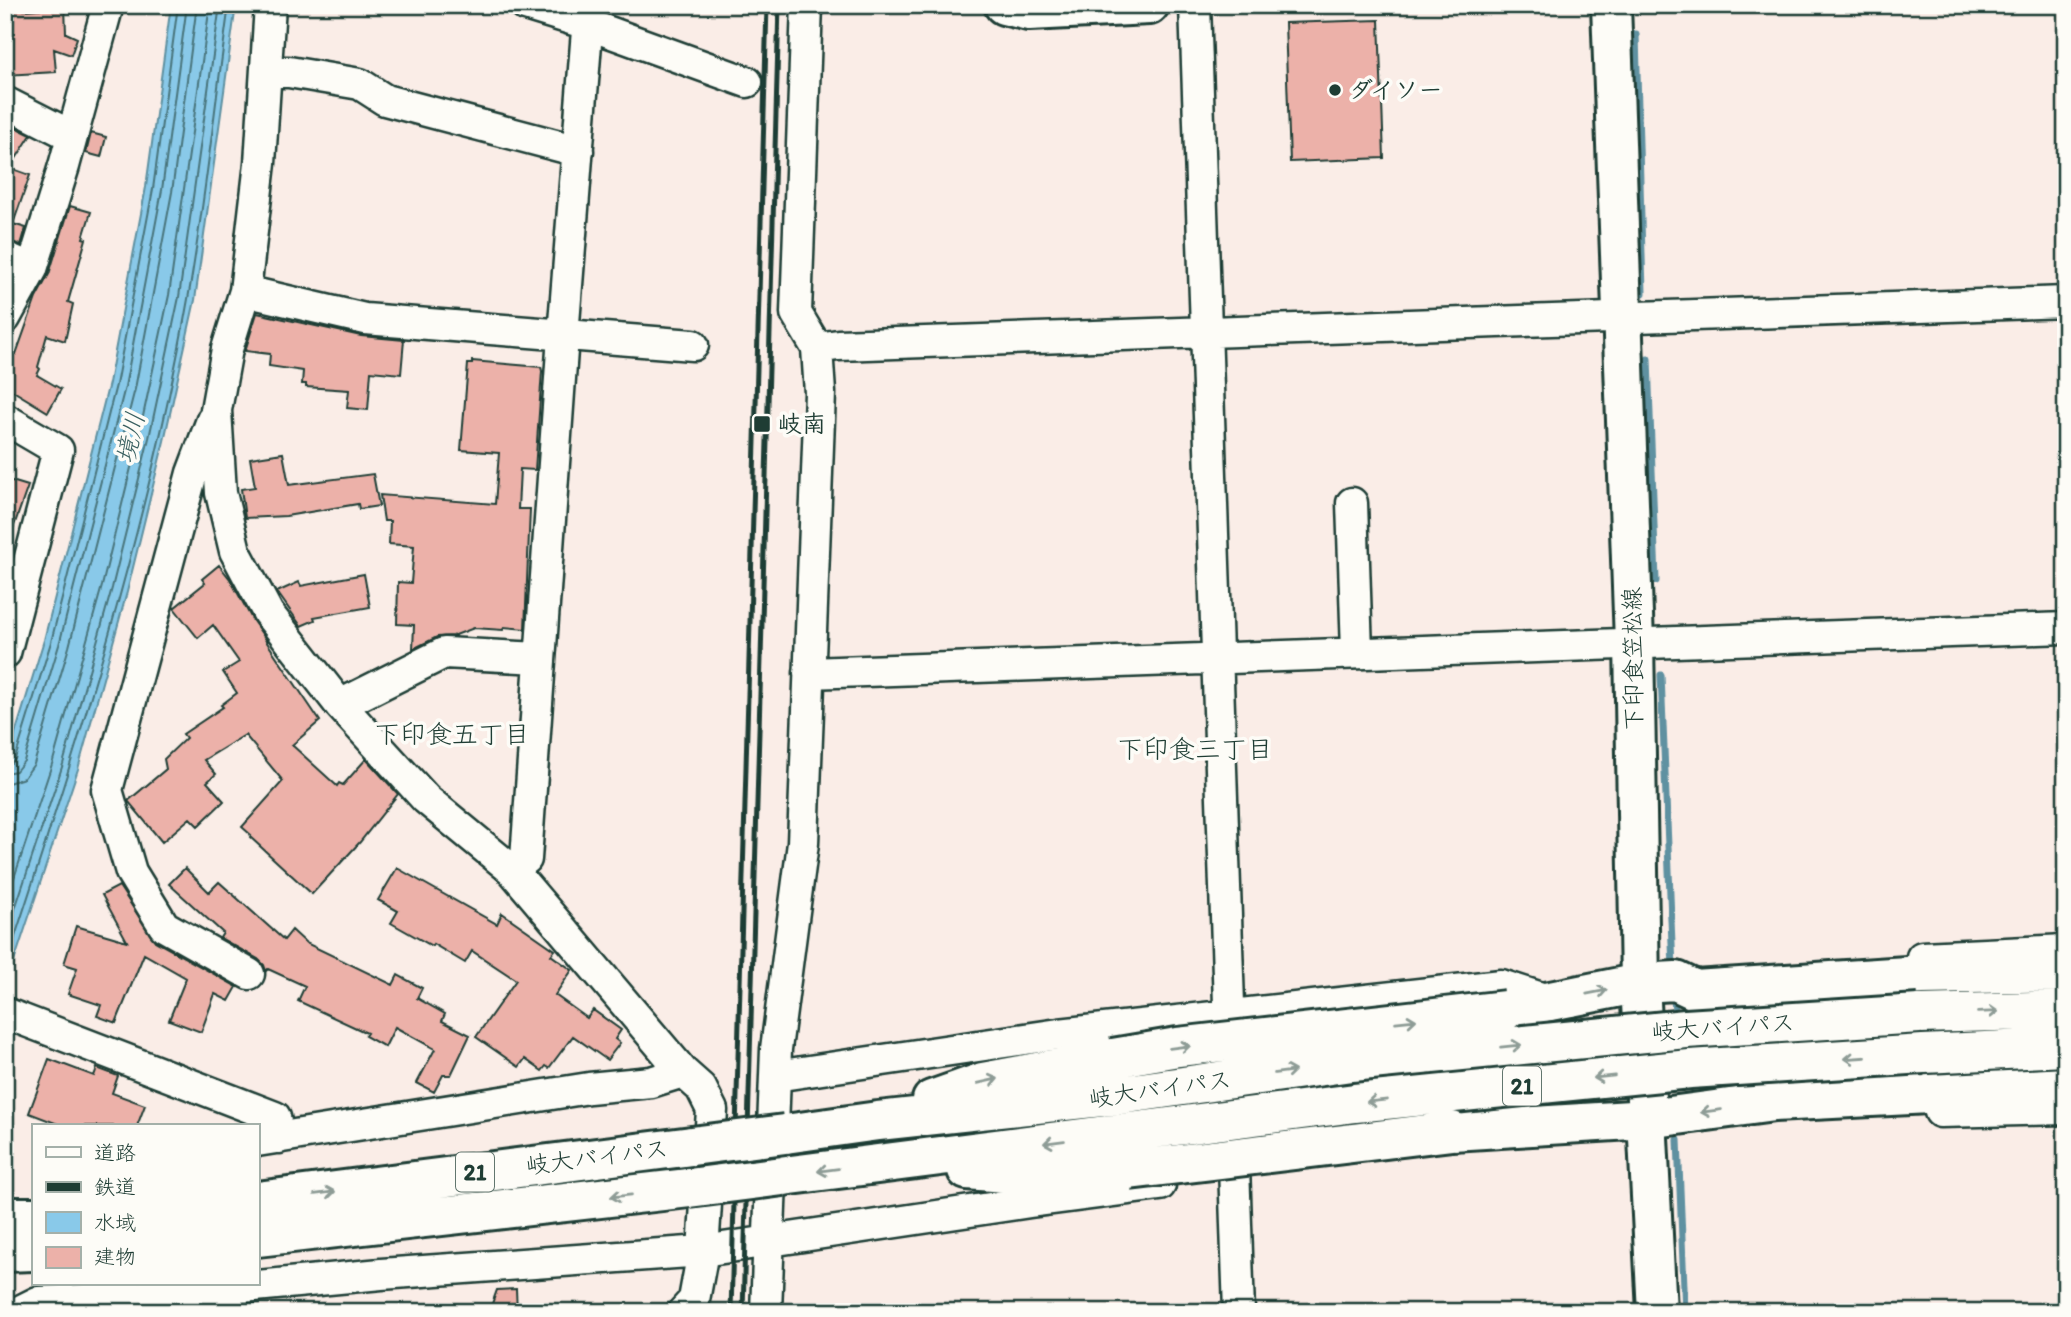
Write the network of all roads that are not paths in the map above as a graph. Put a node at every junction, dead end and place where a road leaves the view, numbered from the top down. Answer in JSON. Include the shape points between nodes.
{"nodes":[{"id":1,"x":107,"y":5,"type":"edge"},
{"id":2,"x":270,"y":5,"type":"edge"},
{"id":3,"x":525,"y":5,"type":"edge"},
{"id":4,"x":807,"y":5,"type":"edge"},
{"id":5,"x":1004,"y":5,"type":"edge"},
{"id":6,"x":1149,"y":5,"type":"edge"},
{"id":7,"x":1195,"y":5,"type":"edge"},
{"id":8,"x":1611,"y":5,"type":"edge"},
{"id":9,"x":588,"y":14,"type":"edge"},
{"id":10,"x":267,"y":72,"type":"junction"},
{"id":11,"x":747,"y":82,"type":"dead end"},
{"id":12,"x":5,"y":102,"type":"edge"},
{"id":13,"x":73,"y":134,"type":"junction"},
{"id":14,"x":578,"y":151,"type":"junction"},
{"id":15,"x":18,"y":263,"type":"edge"},
{"id":16,"x":245,"y":290,"type":"junction"},
{"id":17,"x":2066,"y":302,"type":"edge"},
{"id":18,"x":1622,"y":317,"type":"junction"},
{"id":19,"x":5,"y":318,"type":"edge"},
{"id":20,"x":1205,"y":333,"type":"junction"},
{"id":21,"x":563,"y":336,"type":"junction"},
{"id":22,"x":693,"y":345,"type":"dead end"},
{"id":23,"x":817,"y":348,"type":"junction"},
{"id":24,"x":216,"y":410,"type":"junction"},
{"id":25,"x":5,"y":419,"type":"edge"},
{"id":26,"x":1352,"y":503,"type":"dead end"},
{"id":27,"x":2066,"y":628,"type":"edge"},
{"id":28,"x":1633,"y":642,"type":"junction"},
{"id":29,"x":1357,"y":652,"type":"junction"},
{"id":30,"x":5,"y":653,"type":"edge"},
{"id":31,"x":540,"y":657,"type":"junction"},
{"id":32,"x":1216,"y":657,"type":"junction"},
{"id":33,"x":809,"y":673,"type":"junction"},
{"id":34,"x":340,"y":705,"type":"junction"},
{"id":35,"x":512,"y":870,"type":"junction"},
{"id":36,"x":2066,"y":950,"type":"edge"},
{"id":37,"x":2066,"y":971,"type":"edge"},
{"id":38,"x":248,"y":974,"type":"dead end"},
{"id":39,"x":1658,"y":982,"type":"junction"},
{"id":40,"x":1552,"y":1001,"type":"junction"},
{"id":41,"x":2066,"y":1010,"type":"edge"},
{"id":42,"x":5,"y":1013,"type":"edge"},
{"id":43,"x":1229,"y":1014,"type":"junction"},
{"id":44,"x":2066,"y":1047,"type":"edge"},
{"id":45,"x":683,"y":1072,"type":"junction"},
{"id":46,"x":775,"y":1076,"type":"junction"},
{"id":47,"x":2066,"y":1087,"type":"edge"},
{"id":48,"x":1774,"y":1102,"type":"junction"},
{"id":49,"x":2066,"y":1109,"type":"edge"},
{"id":50,"x":1648,"y":1119,"type":"junction"},
{"id":51,"x":878,"y":1121,"type":"junction"},
{"id":52,"x":1526,"y":1126,"type":"junction"},
{"id":53,"x":268,"y":1140,"type":"edge"},
{"id":54,"x":1125,"y":1151,"type":"junction"},
{"id":55,"x":1235,"y":1175,"type":"junction"},
{"id":56,"x":259,"y":1201,"type":"edge"},
{"id":57,"x":5,"y":1217,"type":"edge"},
{"id":58,"x":32,"y":1217,"type":"edge"},
{"id":59,"x":259,"y":1237,"type":"edge"},
{"id":60,"x":769,"y":1241,"type":"junction"},
{"id":61,"x":32,"y":1251,"type":"edge"},
{"id":62,"x":703,"y":1251,"type":"junction"},
{"id":63,"x":5,"y":1252,"type":"edge"},
{"id":64,"x":32,"y":1299,"type":"edge"},
{"id":65,"x":133,"y":1307,"type":"edge"},
{"id":66,"x":683,"y":1312,"type":"edge"},
{"id":67,"x":766,"y":1312,"type":"edge"},
{"id":68,"x":1240,"y":1312,"type":"edge"},
{"id":69,"x":1657,"y":1312,"type":"edge"}],
"edges":[{"from":1,"to":13,"type":"street"},
{"from":2,"to":10,"type":"street"},
{"from":3,"to":9,"type":"street"},
{"from":4,"to":23,"type":"street","via":[[796,313]]},
{"from":5,"to":6,"type":"main road","via":[[1029,11]]},
{"from":7,"to":20,"type":"street"},
{"from":8,"to":18,"type":"main road","name":"下印食笠松線"},
{"from":9,"to":11,"type":"street"},
{"from":9,"to":14,"type":"street"},
{"from":10,"to":14,"type":"street","via":[[360,84],[385,100]]},
{"from":10,"to":16,"type":"street"},
{"from":12,"to":13,"type":"street"},
{"from":13,"to":15,"type":"street"},
{"from":14,"to":21,"type":"street"},
{"from":15,"to":19,"type":"street"},
{"from":16,"to":21,"type":"street","via":[[365,319]]},
{"from":16,"to":24,"type":"street","via":[[227,349]]},
{"from":17,"to":18,"type":"street"},
{"from":18,"to":20,"type":"street"},
{"from":18,"to":28,"type":"main road","name":"下印食笠松線"},
{"from":20,"to":23,"type":"street"},
{"from":20,"to":32,"type":"street"},
{"from":21,"to":22,"type":"street"},
{"from":21,"to":31,"type":"street"},
{"from":23,"to":33,"type":"street","via":[[820,393]]},
{"from":24,"to":34,"type":"street","via":[[221,493],[235,551],[268,613]]},
{"from":24,"to":38,"type":"street","via":[[192,473],[107,789],[131,872],[164,926]]},
{"from":25,"to":30,"type":"street","via":[[58,450]]},
{"from":26,"to":29,"type":"street"},
{"from":27,"to":28,"type":"street"},
{"from":28,"to":29,"type":"street"},
{"from":28,"to":39,"type":"main road","name":"下印食笠松線"},
{"from":29,"to":32,"type":"street"},
{"from":31,"to":34,"type":"street","via":[[444,653]]},
{"from":31,"to":35,"type":"street","via":[[526,859]]},
{"from":32,"to":33,"type":"street"},
{"from":32,"to":43,"type":"street"},
{"from":33,"to":46,"type":"street","via":[[803,843]]},
{"from":34,"to":35,"type":"street","via":[[426,799]]},
{"from":35,"to":45,"type":"street"},
{"from":36,"to":39,"type":"street","via":[[1693,972]]},
{"from":37,"to":39,"type":"main road","number":"21","via":[[1695,989]]},
{"from":40,"to":39,"type":"main road","number":"21","one_way":true},
{"from":39,"to":50,"type":"main road","name":"下印食笠松線"},
{"from":40,"to":43,"type":"street","via":[[1501,985]]},
{"from":51,"to":40,"type":"main road","number":"21","one_way":true,"bridge":true,"via":[[983,1082],[1178,1046]]},
{"from":51,"to":41,"type":"main road","name":"岐大バイパス","number":"21","one_way":true,"bridge":true,"via":[[1121,1095],[1364,1061],[1686,1029]]},
{"from":42,"to":53,"type":"street","via":[[275,1117]]},
{"from":43,"to":46,"type":"street"},
{"from":43,"to":55,"type":"street"},
{"from":44,"to":54,"type":"main road","name":"岐大バイパス","number":"21","one_way":true,"bridge":true,"via":[[1690,1069],[1355,1103]]},
{"from":45,"to":53,"type":"street","via":[[652,1082]]},
{"from":45,"to":62,"type":"street","via":[[701,1088],[712,1110]]},
{"from":46,"to":60,"type":"street"},
{"from":47,"to":48,"type":"main road","number":"21"},
{"from":48,"to":49,"type":"street","via":[[1806,1115]]},
{"from":48,"to":50,"type":"main road","number":"21","one_way":true},
{"from":50,"to":52,"type":"main road","number":"21"},
{"from":50,"to":69,"type":"main road","name":"下印食笠松線"},
{"from":56,"to":51,"type":"main road","name":"岐大バイパス","number":"21","one_way":true,"bridge":true},
{"from":52,"to":54,"type":"main road","number":"21","bridge":true},
{"from":52,"to":55,"type":"street","via":[[1516,1134]]},
{"from":54,"to":59,"type":"main road","name":"岐大バイパス","number":"21","one_way":true,"bridge":true,"via":[[888,1163]]},
{"from":55,"to":60,"type":"street"},
{"from":55,"to":68,"type":"street"},
{"from":57,"to":58,"type":"main road"},
{"from":60,"to":62,"type":"street"},
{"from":60,"to":67,"type":"street"},
{"from":61,"to":63,"type":"main road"},
{"from":62,"to":65,"type":"street","via":[[381,1274]]},
{"from":62,"to":66,"type":"street","via":[[694,1300]]},
{"from":64,"to":65,"type":"street"}]}
